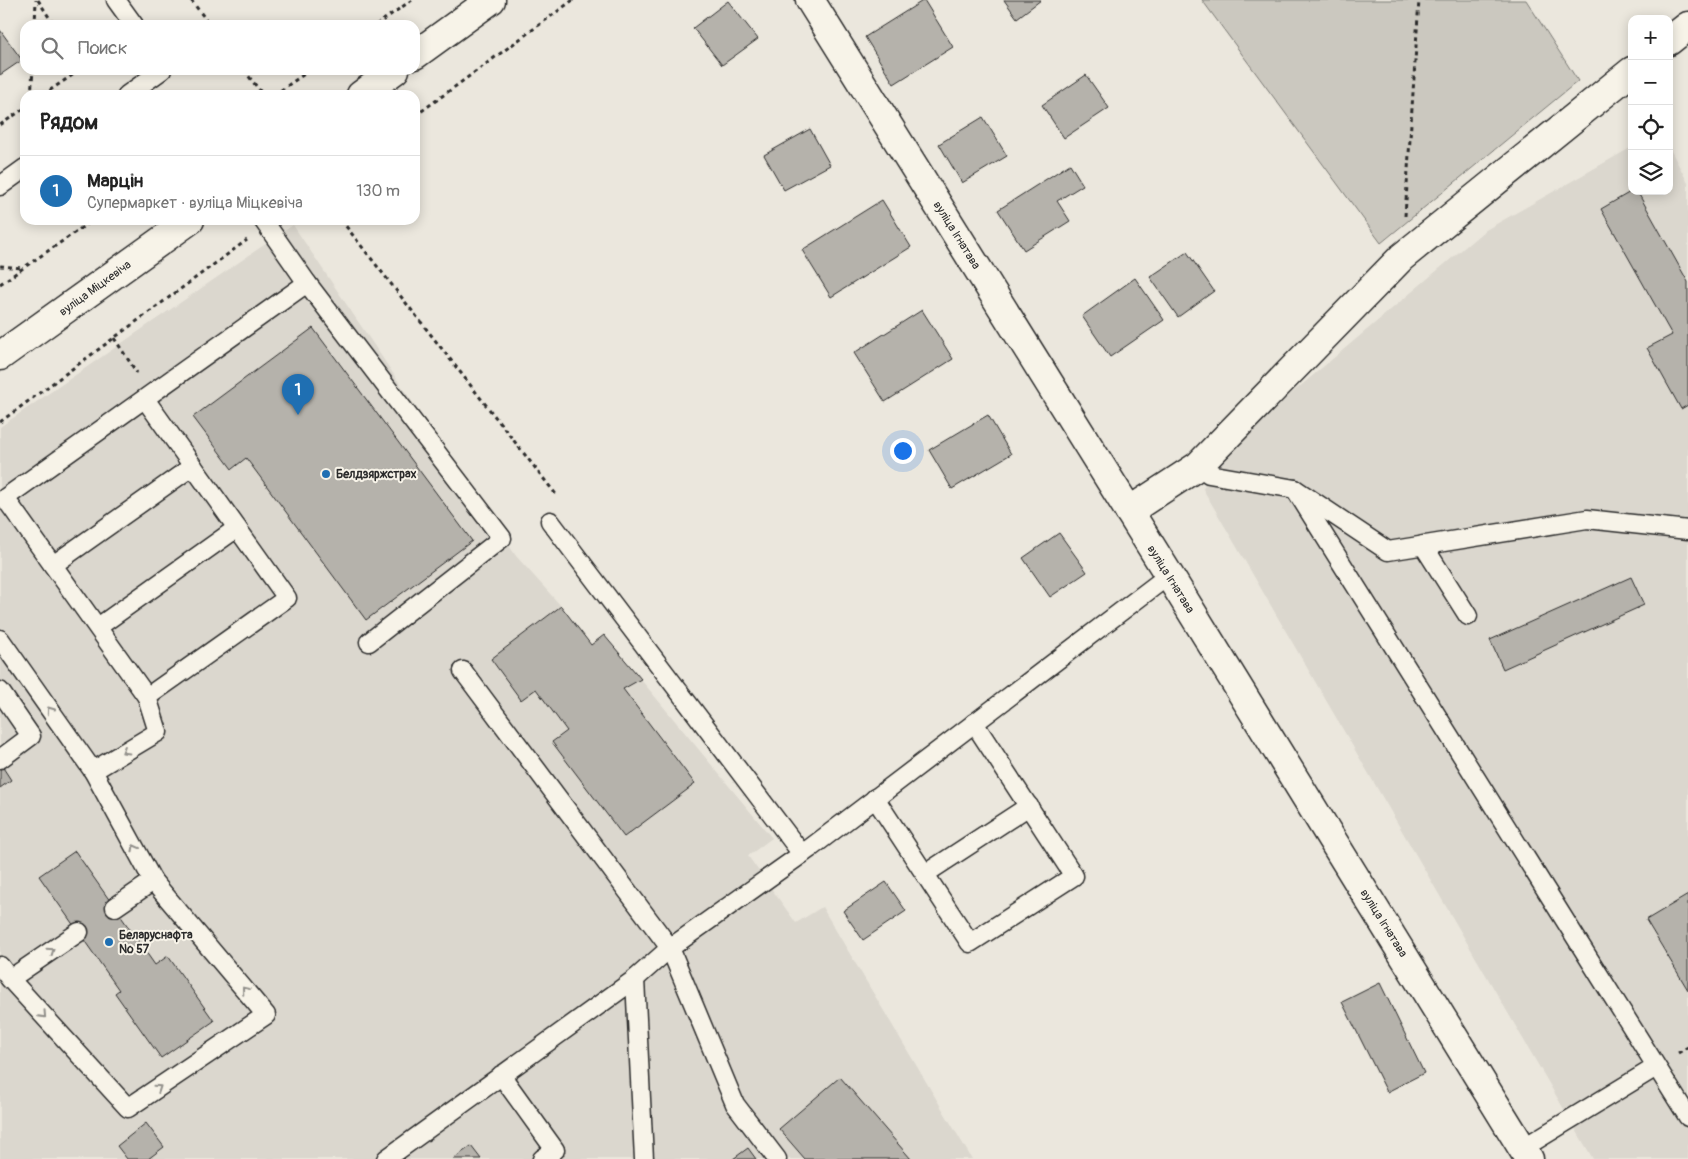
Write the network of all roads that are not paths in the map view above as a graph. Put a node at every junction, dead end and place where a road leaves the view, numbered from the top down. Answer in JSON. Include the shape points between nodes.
{"nodes":[{"id":1,"x":116,"y":0,"type":"edge"},
{"id":2,"x":491,"y":0,"type":"edge"},
{"id":3,"x":810,"y":0,"type":"edge"},
{"id":4,"x":130,"y":20,"type":"edge"},
{"id":5,"x":1688,"y":26,"type":"edge"},
{"id":6,"x":1673,"y":38,"type":"edge"},
{"id":7,"x":420,"y":51,"type":"edge"},
{"id":8,"x":1628,"y":74,"type":"edge"},
{"id":9,"x":155,"y":75,"type":"edge"},
{"id":10,"x":388,"y":75,"type":"edge"},
{"id":11,"x":134,"y":90,"type":"edge"},
{"id":12,"x":368,"y":90,"type":"edge"},
{"id":13,"x":20,"y":172,"type":"edge"},
{"id":14,"x":0,"y":186,"type":"edge"},
{"id":15,"x":183,"y":225,"type":"edge"},
{"id":16,"x":265,"y":225,"type":"edge"},
{"id":17,"x":307,"y":283,"type":"junction"},
{"id":18,"x":0,"y":356,"type":"edge"},
{"id":19,"x":145,"y":399,"type":"junction"},
{"id":20,"x":193,"y":466,"type":"junction"},
{"id":21,"x":1198,"y":466,"type":"junction"},
{"id":22,"x":1295,"y":489,"type":"junction"},
{"id":23,"x":1129,"y":511,"type":"junction"},
{"id":24,"x":550,"y":521,"type":"dead end"},
{"id":25,"x":237,"y":528,"type":"junction"},
{"id":26,"x":1688,"y":530,"type":"edge"},
{"id":27,"x":1423,"y":545,"type":"junction"},
{"id":28,"x":53,"y":565,"type":"junction"},
{"id":29,"x":1169,"y":575,"type":"junction"},
{"id":30,"x":1468,"y":616,"type":"dead end"},
{"id":31,"x":98,"y":628,"type":"junction"},
{"id":32,"x":0,"y":638,"type":"edge"},
{"id":33,"x":369,"y":642,"type":"dead end"},
{"id":34,"x":463,"y":671,"type":"dead end"},
{"id":35,"x":1,"y":694,"type":"edge"},
{"id":36,"x":147,"y":698,"type":"junction"},
{"id":37,"x":974,"y":723,"type":"junction"},
{"id":38,"x":0,"y":759,"type":"edge"},
{"id":39,"x":93,"y":770,"type":"junction"},
{"id":40,"x":875,"y":798,"type":"junction"},
{"id":41,"x":1029,"y":806,"type":"junction"},
{"id":42,"x":802,"y":854,"type":"junction"},
{"id":43,"x":925,"y":874,"type":"junction"},
{"id":44,"x":153,"y":880,"type":"junction"},
{"id":45,"x":115,"y":907,"type":"dead end"},
{"id":46,"x":78,"y":932,"type":"dead end"},
{"id":47,"x":670,"y":948,"type":"junction"},
{"id":48,"x":5,"y":972,"type":"edge"},
{"id":49,"x":635,"y":979,"type":"junction"},
{"id":50,"x":1656,"y":1067,"type":"junction"},
{"id":51,"x":501,"y":1075,"type":"junction"},
{"id":52,"x":1688,"y":1117,"type":"edge"},
{"id":53,"x":1526,"y":1154,"type":"edge"},
{"id":54,"x":386,"y":1159,"type":"edge"},
{"id":55,"x":542,"y":1159,"type":"edge"},
{"id":56,"x":644,"y":1159,"type":"edge"},
{"id":57,"x":777,"y":1159,"type":"edge"}],
"edges":[{"from":1,"to":4,"type":"lane"},
{"from":2,"to":7,"type":"street"},
{"from":3,"to":23,"type":"street","name":"вуліца Ігнатава"},
{"from":5,"to":6,"type":"street"},
{"from":8,"to":21,"type":"street","via":[[1402,257]]},
{"from":9,"to":11,"type":"lane"},
{"from":10,"to":12,"type":"street"},
{"from":13,"to":14,"type":"lane"},
{"from":15,"to":18,"type":"street","name":"вуліца Міцкевіча"},
{"from":16,"to":17,"type":"lane"},
{"from":17,"to":19,"type":"lane"},
{"from":17,"to":33,"type":"lane","via":[[502,538]]},
{"from":19,"to":20,"type":"lane"},
{"from":19,"to":28,"type":"lane","via":[[5,498]]},
{"from":20,"to":25,"type":"lane"},
{"from":20,"to":28,"type":"lane"},
{"from":21,"to":22,"type":"lane","via":[[1209,474]]},
{"from":21,"to":23,"type":"street"},
{"from":22,"to":27,"type":"lane","via":[[1388,551]]},
{"from":22,"to":50,"type":"lane"},
{"from":23,"to":29,"type":"street","name":"вуліца Ігнатава"},
{"from":24,"to":42,"type":"lane"},
{"from":25,"to":31,"type":"lane"},
{"from":25,"to":36,"type":"lane","via":[[287,598]]},
{"from":26,"to":27,"type":"lane","via":[[1587,519]]},
{"from":27,"to":30,"type":"lane"},
{"from":28,"to":31,"type":"lane"},
{"from":29,"to":37,"type":"lane"},
{"from":29,"to":53,"type":"street","name":"вуліца Ігнатава"},
{"from":31,"to":36,"type":"lane"},
{"from":39,"to":32,"type":"lane","one_way":true},
{"from":34,"to":47,"type":"lane"},
{"from":35,"to":38,"type":"lane","via":[[32,736]]},
{"from":36,"to":39,"type":"lane","one_way":true,"via":[[158,732]]},
{"from":37,"to":40,"type":"lane"},
{"from":37,"to":41,"type":"lane"},
{"from":44,"to":39,"type":"lane","one_way":true},
{"from":40,"to":42,"type":"lane"},
{"from":40,"to":43,"type":"lane"},
{"from":41,"to":43,"type":"lane"},
{"from":41,"to":43,"type":"lane","via":[[1074,876],[970,943]]},
{"from":42,"to":47,"type":"lane"},
{"from":44,"to":45,"type":"lane"},
{"from":48,"to":44,"type":"lane","one_way":true,"via":[[128,1108],[266,1015]]},
{"from":48,"to":46,"type":"lane","one_way":true},
{"from":47,"to":49,"type":"lane"},
{"from":47,"to":57,"type":"lane","via":[[735,1104]]},
{"from":49,"to":51,"type":"lane"},
{"from":49,"to":56,"type":"lane"},
{"from":50,"to":52,"type":"lane"},
{"from":50,"to":53,"type":"lane"},
{"from":51,"to":54,"type":"lane"},
{"from":51,"to":55,"type":"lane","via":[[554,1150]]}]}
